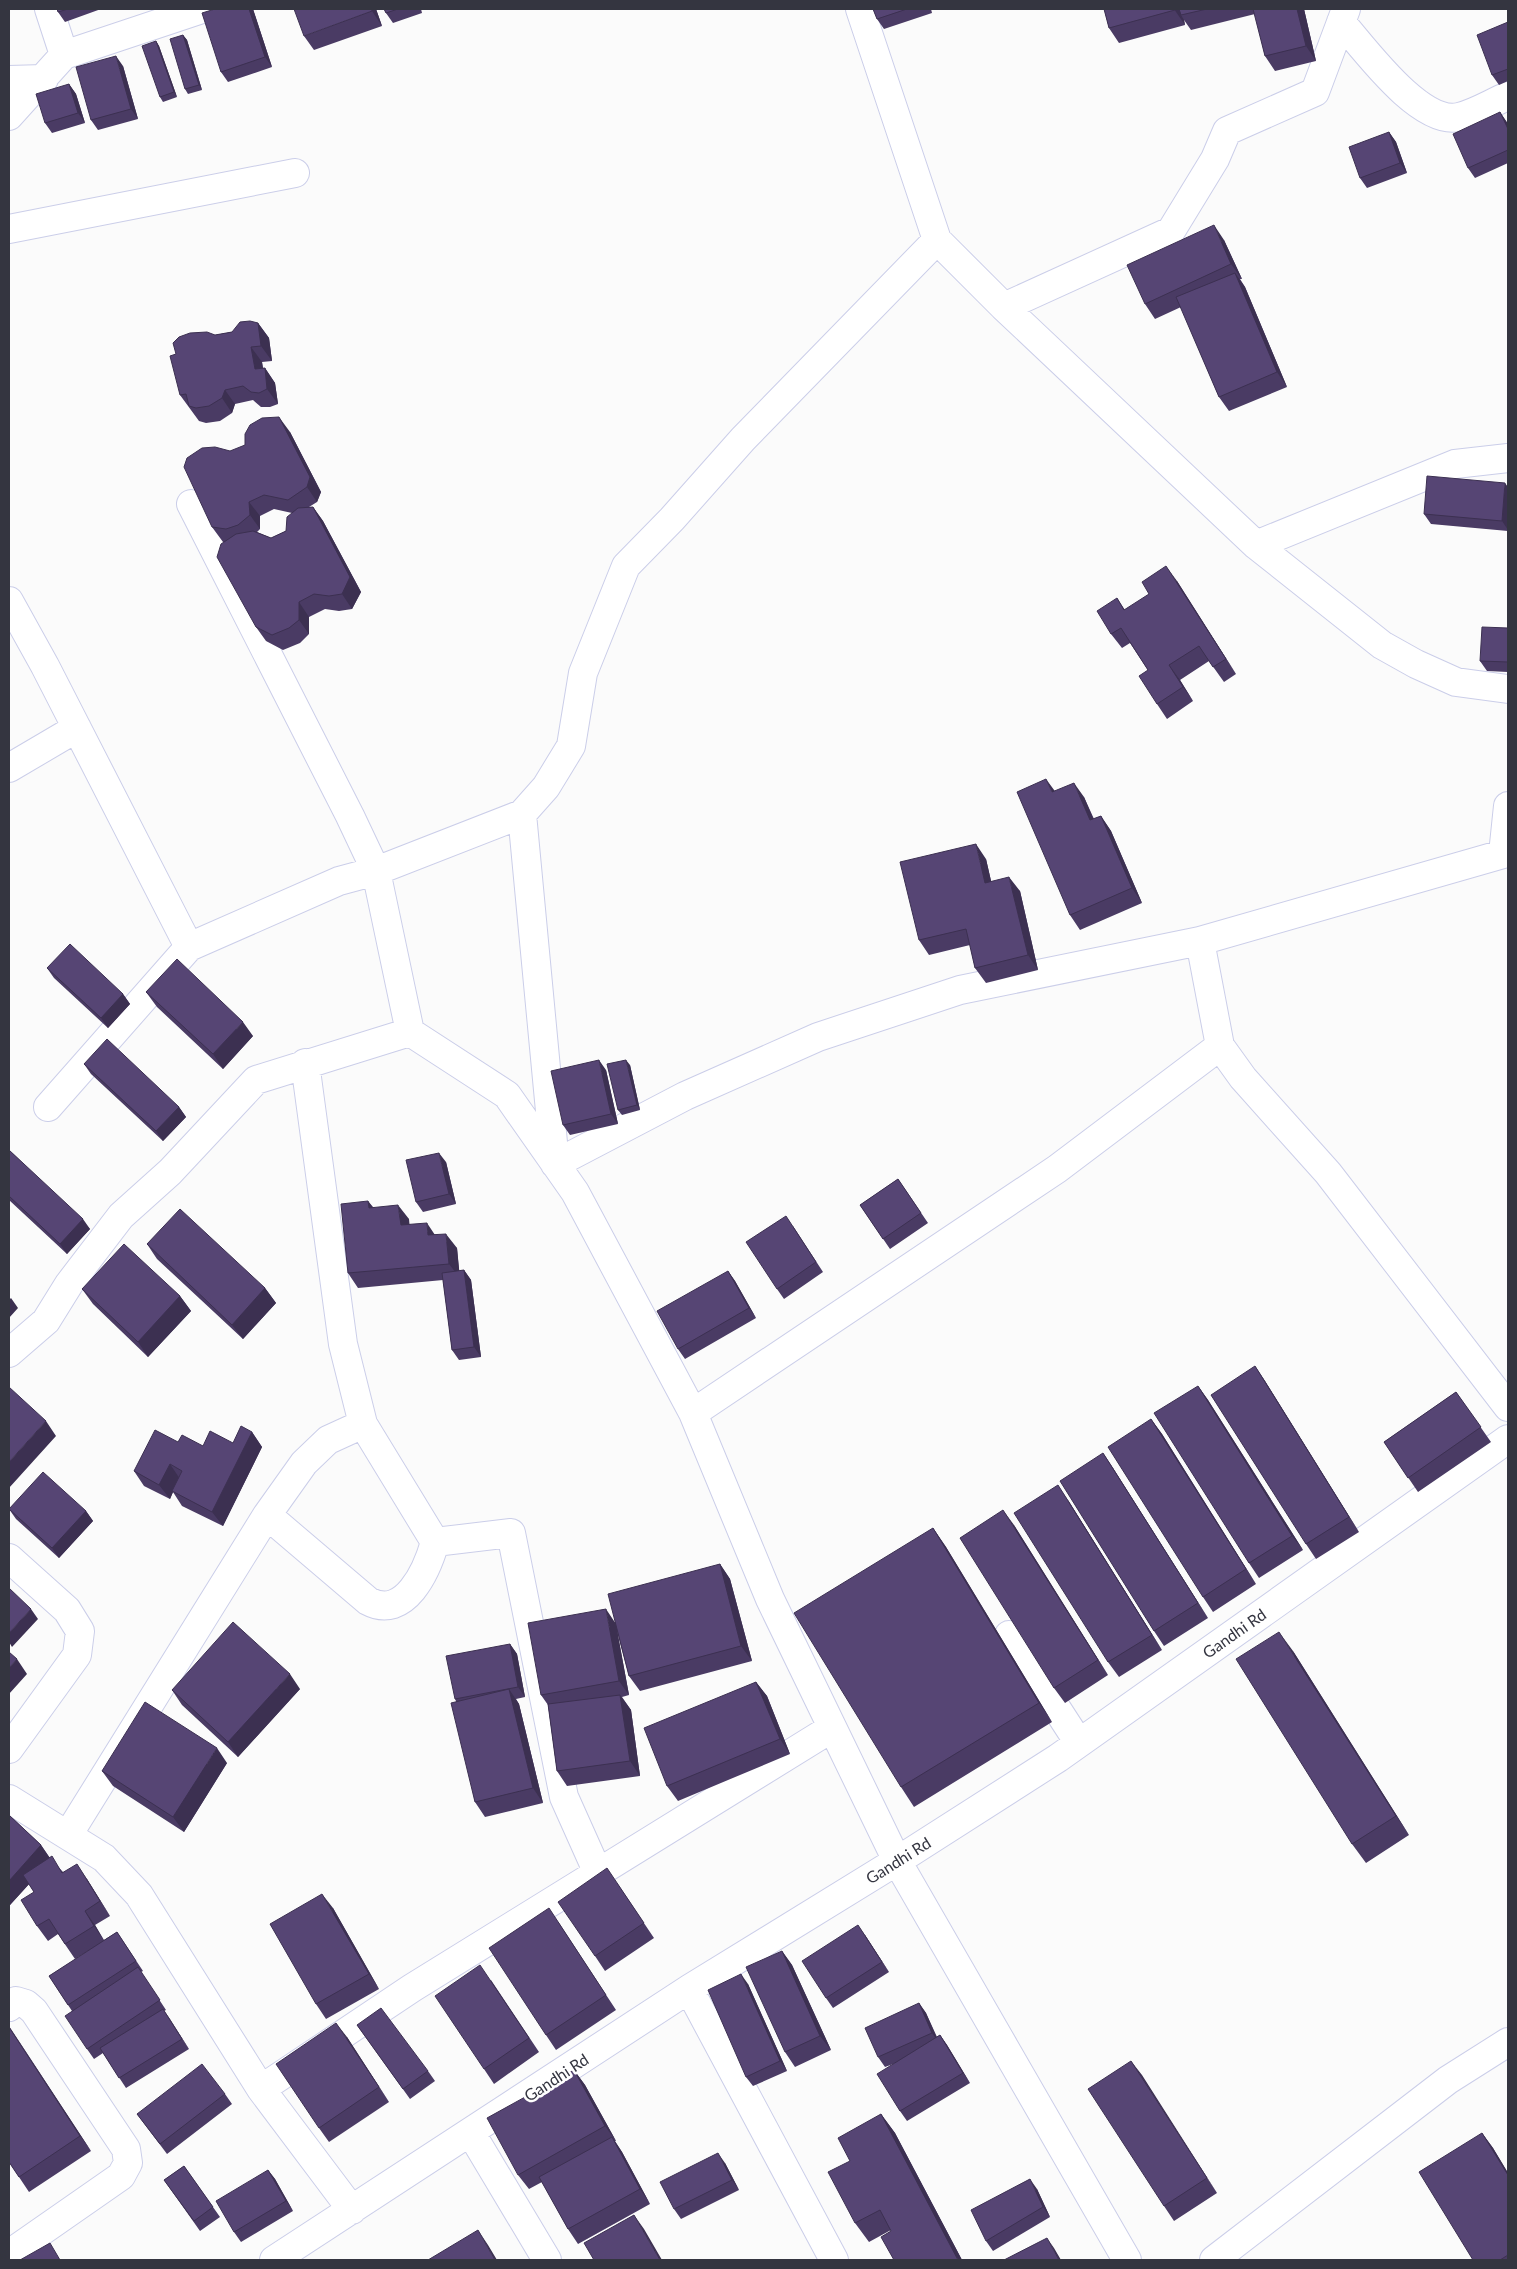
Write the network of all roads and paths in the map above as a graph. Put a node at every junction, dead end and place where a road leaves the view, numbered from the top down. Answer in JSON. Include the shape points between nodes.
{"nodes":[{"id":1,"x":49,"y":9,"type":"edge"},
{"id":2,"x":202,"y":9,"type":"edge"},
{"id":3,"x":860,"y":9,"type":"edge"},
{"id":4,"x":1344,"y":15,"type":"edge"},
{"id":5,"x":64,"y":55,"type":"junction"},
{"id":6,"x":44,"y":79,"type":"junction"},
{"id":7,"x":9,"y":80,"type":"edge"},
{"id":8,"x":1508,"y":96,"type":"edge"},
{"id":9,"x":9,"y":116,"type":"edge"},
{"id":10,"x":295,"y":173,"type":"dead end"},
{"id":11,"x":9,"y":229,"type":"edge"},
{"id":12,"x":937,"y":240,"type":"junction"},
{"id":13,"x":1004,"y":307,"type":"junction"},
{"id":14,"x":1508,"y":458,"type":"edge"},
{"id":15,"x":191,"y":504,"type":"edge"},
{"id":16,"x":1256,"y":545,"type":"junction"},
{"id":17,"x":9,"y":602,"type":"edge"},
{"id":18,"x":1508,"y":689,"type":"edge"},
{"id":19,"x":77,"y":728,"type":"junction"},
{"id":20,"x":9,"y":768,"type":"edge"},
{"id":21,"x":1508,"y":806,"type":"edge"},
{"id":22,"x":522,"y":814,"type":"junction"},
{"id":23,"x":376,"y":871,"type":"junction"},
{"id":24,"x":1200,"y":941,"type":"junction"},
{"id":25,"x":189,"y":947,"type":"junction"},
{"id":26,"x":410,"y":1032,"type":"junction"},
{"id":27,"x":1220,"y":1046,"type":"junction"},
{"id":28,"x":305,"y":1063,"type":"junction"},
{"id":29,"x":48,"y":1107,"type":"dead end"},
{"id":30,"x":555,"y":1164,"type":"junction"},
{"id":31,"x":9,"y":1353,"type":"edge"},
{"id":32,"x":1508,"y":1407,"type":"edge"},
{"id":33,"x":693,"y":1413,"type":"junction"},
{"id":34,"x":363,"y":1424,"type":"junction"},
{"id":35,"x":1508,"y":1439,"type":"edge"},
{"id":36,"x":267,"y":1515,"type":"junction"},
{"id":37,"x":435,"y":1542,"type":"junction"},
{"id":38,"x":9,"y":1558,"type":"edge"},
{"id":39,"x":1009,"y":1635,"type":"edge"},
{"id":40,"x":832,"y":1728,"type":"junction"},
{"id":41,"x":1079,"y":1743,"type":"junction"},
{"id":42,"x":9,"y":1749,"type":"edge"},
{"id":43,"x":9,"y":1799,"type":"edge"},
{"id":44,"x":68,"y":1836,"type":"junction"},
{"id":45,"x":897,"y":1861,"type":"junction"},
{"id":46,"x":598,"y":1873,"type":"junction"},
{"id":47,"x":689,"y":1989,"type":"junction"},
{"id":48,"x":9,"y":2007,"type":"edge"},
{"id":49,"x":1508,"y":2042,"type":"edge"},
{"id":50,"x":261,"y":2089,"type":"junction"},
{"id":51,"x":471,"y":2133,"type":"junction"},
{"id":52,"x":352,"y":2210,"type":"junction"},
{"id":53,"x":9,"y":2254,"type":"edge"},
{"id":54,"x":274,"y":2260,"type":"edge"},
{"id":55,"x":547,"y":2260,"type":"edge"},
{"id":56,"x":834,"y":2260,"type":"edge"},
{"id":57,"x":1127,"y":2260,"type":"edge"},
{"id":58,"x":1214,"y":2260,"type":"edge"}],
"edges":[{"from":1,"to":5,"type":"street"},
{"from":2,"to":5,"type":"street"},
{"from":3,"to":12,"type":"street"},
{"from":4,"to":8,"type":"street","via":[[1403,91],[1435,115],[1458,118]]},
{"from":4,"to":13,"type":"street","via":[[1315,92],[1227,131],[1216,159],[1172,231]]},
{"from":5,"to":6,"type":"street"},
{"from":6,"to":7,"type":"street"},
{"from":6,"to":9,"type":"street"},
{"from":10,"to":11,"type":"street"},
{"from":12,"to":13,"type":"street"},
{"from":12,"to":22,"type":"street","via":[[743,439],[626,566],[583,673],[570,746],[546,787]]},
{"from":13,"to":16,"type":"street"},
{"from":14,"to":16,"type":"street","via":[[1455,464]]},
{"from":15,"to":23,"type":"street"},
{"from":16,"to":18,"type":"street","via":[[1382,645],[1456,682]]},
{"from":17,"to":19,"type":"street"},
{"from":19,"to":20,"type":"street"},
{"from":19,"to":25,"type":"street"},
{"from":21,"to":24,"type":"street","via":[[1503,854]]},
{"from":22,"to":23,"type":"street"},
{"from":22,"to":30,"type":"street"},
{"from":23,"to":25,"type":"street","via":[[339,881]]},
{"from":23,"to":26,"type":"street"},
{"from":24,"to":27,"type":"street"},
{"from":24,"to":30,"type":"street","via":[[960,990],[818,1037],[685,1096]]},
{"from":25,"to":29,"type":"street"},
{"from":26,"to":28,"type":"street"},
{"from":26,"to":30,"type":"street","via":[[507,1095]]},
{"from":27,"to":32,"type":"street","via":[[1243,1078],[1328,1173]]},
{"from":27,"to":33,"type":"street","via":[[1057,1169]]},
{"from":28,"to":31,"type":"street","via":[[256,1080],[170,1172],[121,1216],[69,1284],[46,1321]]},
{"from":28,"to":34,"type":"street","via":[[343,1344]]},
{"from":30,"to":33,"type":"street","via":[[579,1200]]},
{"from":33,"to":40,"type":"street","via":[[770,1599]]},
{"from":34,"to":36,"type":"street","via":[[328,1440],[304,1463]]},
{"from":34,"to":37,"type":"street"},
{"from":35,"to":41,"type":"street","name":"Gandhi Rd"},
{"from":36,"to":37,"type":"street","via":[[379,1607],[394,1604],[407,1595],[430,1562]]},
{"from":36,"to":44,"type":"street"},
{"from":37,"to":46,"type":"street","via":[[511,1533],[564,1796]]},
{"from":38,"to":42,"type":"street","via":[[67,1610],[80,1631],[77,1655]]},
{"from":39,"to":41,"type":"street"},
{"from":40,"to":45,"type":"street"},
{"from":40,"to":46,"type":"street"},
{"from":41,"to":45,"type":"street","name":"Gandhi Rd"},
{"from":43,"to":44,"type":"street"},
{"from":44,"to":50,"type":"street","via":[[104,1858],[139,1895]]},
{"from":45,"to":47,"type":"street","name":"Gandhi Rd"},
{"from":45,"to":57,"type":"street"},
{"from":46,"to":50,"type":"street","via":[[412,1988]]},
{"from":47,"to":51,"type":"street","name":"Gandhi Rd"},
{"from":47,"to":56,"type":"street"},
{"from":48,"to":53,"type":"street","via":[[16,2001],[34,2011],[126,2149],[128,2163],[121,2176]]},
{"from":49,"to":58,"type":"street","via":[[1448,2080]]},
{"from":50,"to":52,"type":"street"},
{"from":51,"to":52,"type":"street","name":"Gandhi Rd"},
{"from":51,"to":55,"type":"street"},
{"from":52,"to":54,"type":"street","name":"Gandhi Rd"}]}
